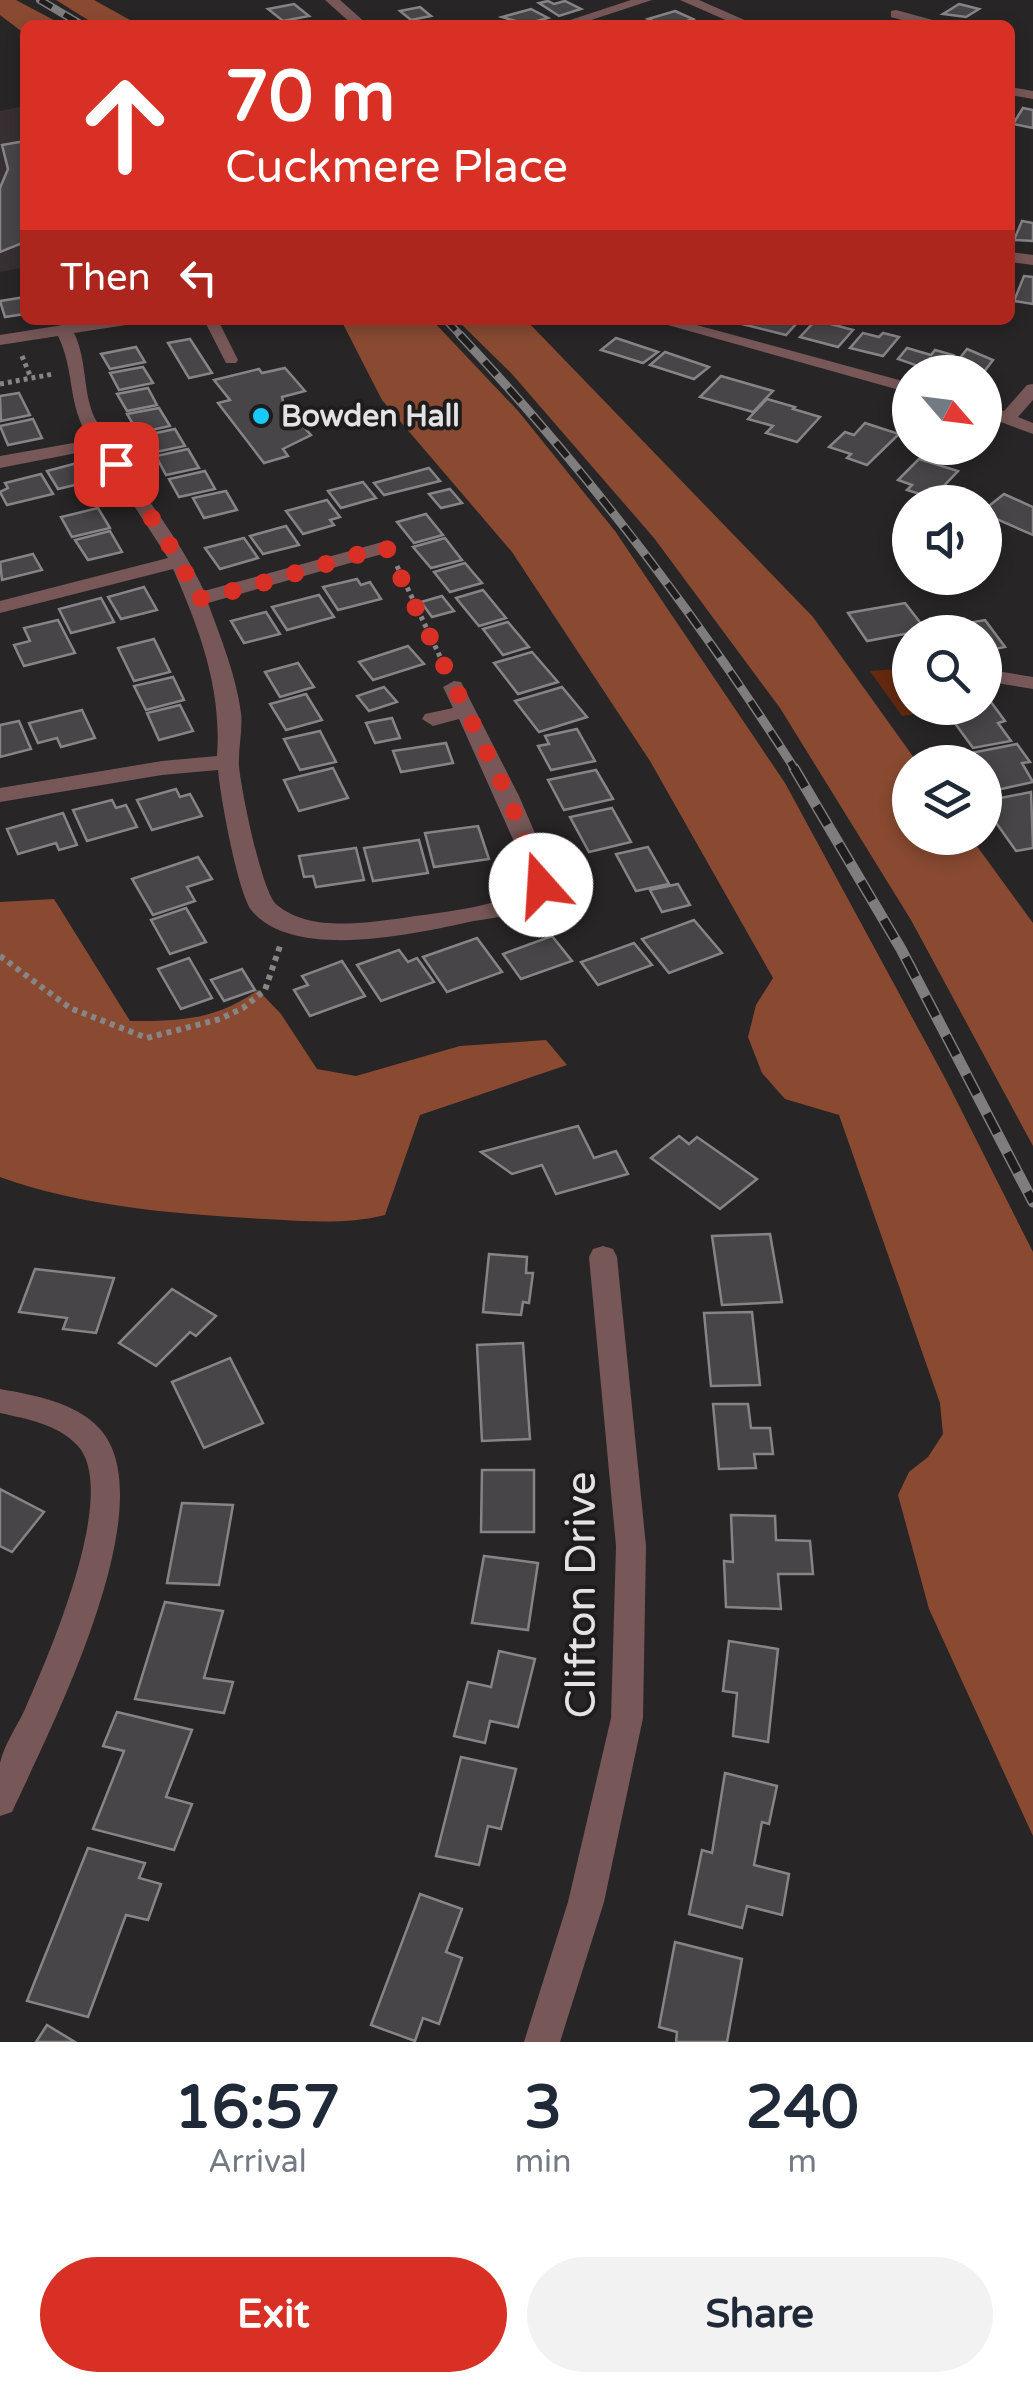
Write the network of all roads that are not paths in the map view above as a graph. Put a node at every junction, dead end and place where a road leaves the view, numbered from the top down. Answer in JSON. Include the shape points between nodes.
{"nodes":[{"id":1,"x":332,"y":0,"type":"edge"},
{"id":2,"x":645,"y":0,"type":"edge"},
{"id":3,"x":687,"y":0,"type":"edge"},
{"id":4,"x":355,"y":20,"type":"edge"},
{"id":5,"x":579,"y":20,"type":"edge"},
{"id":6,"x":737,"y":20,"type":"edge"},
{"id":7,"x":95,"y":325,"type":"edge"},
{"id":8,"x":214,"y":325,"type":"edge"},
{"id":9,"x":677,"y":325,"type":"edge"},
{"id":10,"x":64,"y":330,"type":"junction"},
{"id":11,"x":0,"y":340,"type":"edge"},
{"id":12,"x":232,"y":360,"type":"dead end"},
{"id":13,"x":892,"y":383,"type":"edge"},
{"id":14,"x":1033,"y":389,"type":"edge"},
{"id":15,"x":1002,"y":415,"type":"edge"},
{"id":16,"x":1008,"y":417,"type":"junction"},
{"id":17,"x":1033,"y":430,"type":"edge"},
{"id":18,"x":101,"y":443,"type":"junction"},
{"id":19,"x":0,"y":462,"type":"edge"},
{"id":20,"x":386,"y":546,"type":"road end"},
{"id":21,"x":180,"y":561,"type":"junction"},
{"id":22,"x":197,"y":599,"type":"junction"},
{"id":23,"x":0,"y":607,"type":"edge"},
{"id":24,"x":1002,"y":678,"type":"edge"},
{"id":25,"x":1033,"y":683,"type":"edge"},
{"id":26,"x":454,"y":687,"type":"road end"},
{"id":27,"x":467,"y":710,"type":"junction"},
{"id":28,"x":434,"y":719,"type":"dead end"},
{"id":29,"x":228,"y":762,"type":"junction"},
{"id":30,"x":0,"y":795,"type":"edge"},
{"id":31,"x":603,"y":1257,"type":"dead end"},
{"id":32,"x":0,"y":1402,"type":"edge"},
{"id":33,"x":0,"y":1800,"type":"edge"},
{"id":34,"x":542,"y":2042,"type":"edge"}],
"edges":[{"from":1,"to":4,"type":"street"},
{"from":2,"to":5,"type":"street"},
{"from":3,"to":6,"type":"street"},
{"from":7,"to":10,"type":"street"},
{"from":8,"to":12,"type":"lane"},
{"from":9,"to":13,"type":"street"},
{"from":10,"to":11,"type":"street"},
{"from":10,"to":18,"type":"street","via":[[75,353],[84,418]]},
{"from":14,"to":16,"type":"street"},
{"from":15,"to":16,"type":"street"},
{"from":16,"to":17,"type":"street"},
{"from":18,"to":19,"type":"street"},
{"from":18,"to":21,"type":"street"},
{"from":20,"to":22,"type":"street"},
{"from":21,"to":22,"type":"street"},
{"from":21,"to":23,"type":"street"},
{"from":22,"to":29,"type":"street","via":[[231,716]]},
{"from":24,"to":25,"type":"street"},
{"from":26,"to":27,"type":"street"},
{"from":27,"to":28,"type":"street"},
{"from":27,"to":29,"type":"street","via":[[541,875],[543,897],[341,934],[286,926],[261,906]]},
{"from":29,"to":30,"type":"street"},
{"from":31,"to":34,"type":"street","name":"Clifton Drive","via":[[631,1546],[627,1718],[586,1902]]},
{"from":32,"to":33,"type":"street","via":[[63,1419],[93,1441],[107,1470],[108,1503],[101,1545],[51,1687]]}]}
